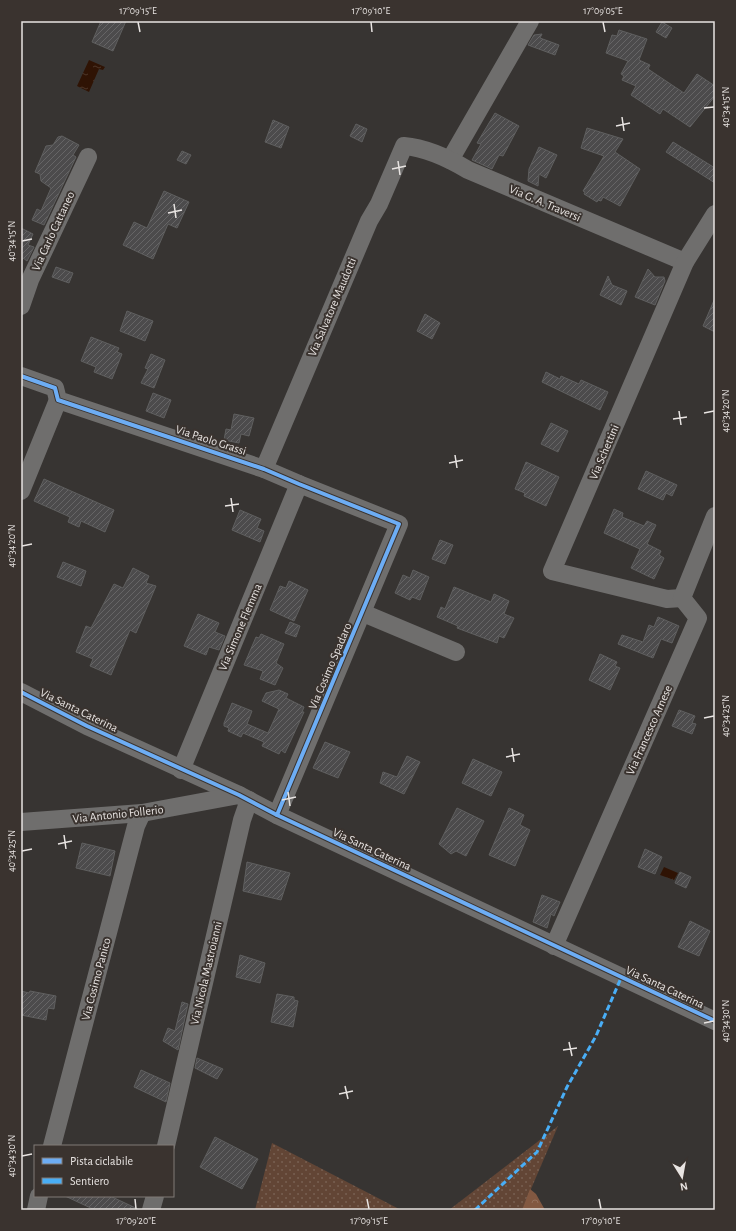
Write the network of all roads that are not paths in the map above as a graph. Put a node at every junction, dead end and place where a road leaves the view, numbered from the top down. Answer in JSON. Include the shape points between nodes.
{"nodes":[{"id":1,"x":530,"y":21,"type":"edge"},
{"id":2,"x":404,"y":146,"type":"joint"},
{"id":3,"x":88,"y":157,"type":"dead end"},
{"id":4,"x":450,"y":160,"type":"junction"},
{"id":5,"x":715,"y":214,"type":"edge"},
{"id":6,"x":685,"y":262,"type":"junction"},
{"id":7,"x":25,"y":278,"type":"edge"},
{"id":8,"x":21,"y":306,"type":"edge"},
{"id":9,"x":21,"y":376,"type":"edge"},
{"id":10,"x":58,"y":400,"type":"junction"},
{"id":11,"x":264,"y":468,"type":"junction"},
{"id":12,"x":299,"y":484,"type":"junction"},
{"id":13,"x":21,"y":491,"type":"edge"},
{"id":14,"x":715,"y":516,"type":"edge"},
{"id":15,"x":399,"y":524,"type":"joint"},
{"id":16,"x":682,"y":598,"type":"junction"},
{"id":17,"x":363,"y":613,"type":"junction"},
{"id":18,"x":456,"y":652,"type":"dead end"},
{"id":19,"x":21,"y":692,"type":"edge"},
{"id":20,"x":181,"y":770,"type":"junction"},
{"id":21,"x":244,"y":797,"type":"junction"},
{"id":22,"x":142,"y":813,"type":"junction"},
{"id":23,"x":277,"y":815,"type":"junction"},
{"id":24,"x":21,"y":822,"type":"edge"},
{"id":25,"x":554,"y":946,"type":"junction"},
{"id":26,"x":715,"y":1021,"type":"edge"},
{"id":27,"x":52,"y":1145,"type":"edge"},
{"id":28,"x":166,"y":1145,"type":"edge"},
{"id":29,"x":39,"y":1197,"type":"edge"},
{"id":30,"x":155,"y":1197,"type":"edge"},
{"id":31,"x":36,"y":1210,"type":"edge"},
{"id":32,"x":151,"y":1210,"type":"edge"}],
"edges":[{"from":1,"to":4,"type":"street"},
{"from":2,"to":4,"type":"street","name":"Via G. A. Traversi","via":[[419,148]]},
{"from":2,"to":11,"type":"street","name":"Via Salvatore Maudotti","via":[[379,204],[369,220]]},
{"from":3,"to":7,"type":"street","name":"Via Carlo Cattaneo"},
{"from":4,"to":6,"type":"street","name":"Via G. A. Traversi","via":[[468,170]]},
{"from":5,"to":6,"type":"street","name":"Via Schettini"},
{"from":6,"to":16,"type":"street","name":"Via Schettini","via":[[552,571],[667,600]]},
{"from":7,"to":8,"type":"street","name":"Via Carlo Cattaneo"},
{"from":9,"to":10,"type":"street","via":[[54,388]]},
{"from":10,"to":11,"type":"street","name":"Via Paolo Grassi"},
{"from":10,"to":13,"type":"street"},
{"from":11,"to":12,"type":"street","name":"Via Paolo Grassi"},
{"from":12,"to":15,"type":"street","name":"Via Paolo Grassi"},
{"from":12,"to":20,"type":"street","name":"Via Simone Flemma"},
{"from":14,"to":16,"type":"street"},
{"from":15,"to":17,"type":"street","name":"Via Cosimo Spadaro"},
{"from":16,"to":25,"type":"street","name":"Via Francesco Arnese","via":[[698,618]]},
{"from":17,"to":18,"type":"street"},
{"from":17,"to":23,"type":"street","name":"Via Cosimo Spadaro"},
{"from":19,"to":20,"type":"street","name":"Via Santa Caterina"},
{"from":20,"to":21,"type":"street","name":"Via Santa Caterina"},
{"from":21,"to":22,"type":"street","name":"Via Antonio Follerio"},
{"from":21,"to":23,"type":"street","name":"Via Santa Caterina"},
{"from":21,"to":28,"type":"street","name":"Via Nicola Mastroianni","via":[[242,820]]},
{"from":22,"to":24,"type":"street","name":"Via Antonio Follerio"},
{"from":22,"to":27,"type":"street","name":"Via Cosimo Panico","via":[[136,826]]},
{"from":23,"to":25,"type":"street","name":"Via Santa Caterina"},
{"from":25,"to":26,"type":"street","name":"Via Santa Caterina"},
{"from":29,"to":31,"type":"street"},
{"from":30,"to":32,"type":"street"}]}
